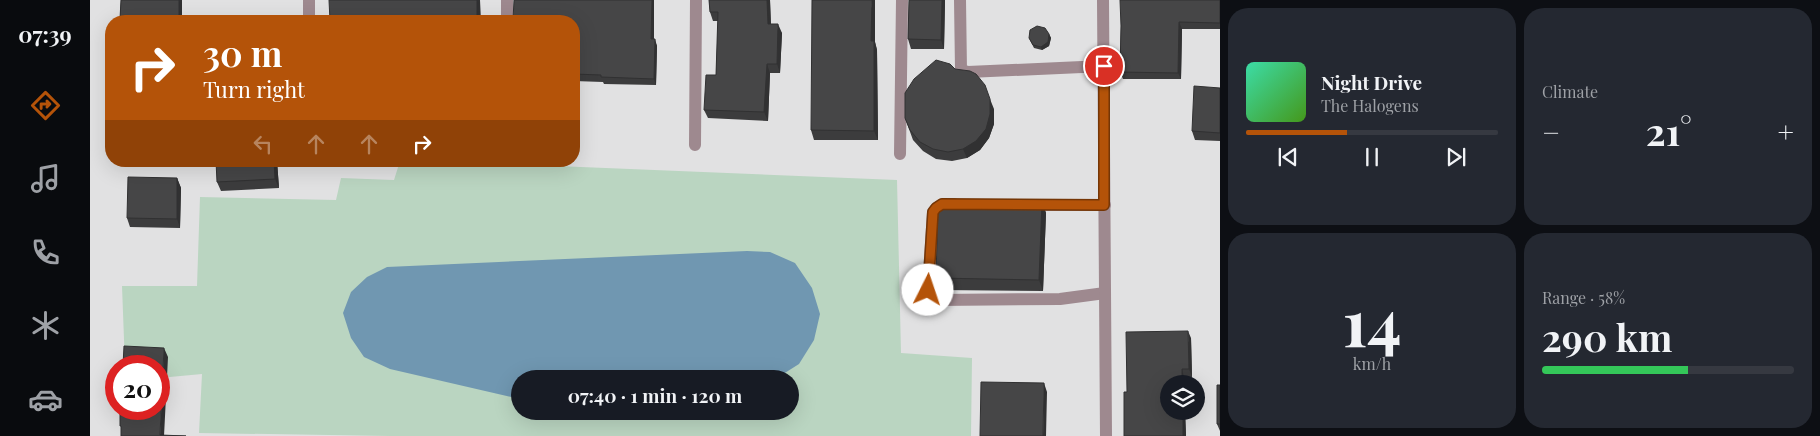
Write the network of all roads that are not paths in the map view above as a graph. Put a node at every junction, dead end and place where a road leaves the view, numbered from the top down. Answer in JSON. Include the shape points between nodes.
{"nodes":[{"id":1,"x":309,"y":0,"type":"edge"},
{"id":2,"x":507,"y":0,"type":"edge"},
{"id":3,"x":696,"y":0,"type":"edge"},
{"id":4,"x":902,"y":0,"type":"edge"},
{"id":5,"x":960,"y":0,"type":"edge"},
{"id":6,"x":1103,"y":0,"type":"edge"},
{"id":7,"x":309,"y":15,"type":"edge"},
{"id":8,"x":507,"y":15,"type":"edge"},
{"id":9,"x":1104,"y":66,"type":"junction"},
{"id":10,"x":695,"y":145,"type":"dead end"},
{"id":11,"x":900,"y":154,"type":"dead end"},
{"id":12,"x":971,"y":204,"type":"edge"},
{"id":13,"x":1019,"y":205,"type":"edge"},
{"id":14,"x":1104,"y":205,"type":"junction"},
{"id":15,"x":1105,"y":293,"type":"junction"},
{"id":16,"x":1106,"y":436,"type":"edge"}],
"edges":[{"from":1,"to":7,"type":"street"},
{"from":2,"to":8,"type":"street"},
{"from":3,"to":10,"type":"street"},
{"from":4,"to":11,"type":"street"},
{"from":5,"to":9,"type":"street","via":[[961,70]]},
{"from":6,"to":9,"type":"street"},
{"from":9,"to":14,"type":"street"},
{"from":12,"to":15,"type":"street","via":[[942,204],[933,212],[930,298],[1060,298]]},
{"from":13,"to":14,"type":"street"},
{"from":14,"to":15,"type":"street"},
{"from":15,"to":16,"type":"street"}]}
